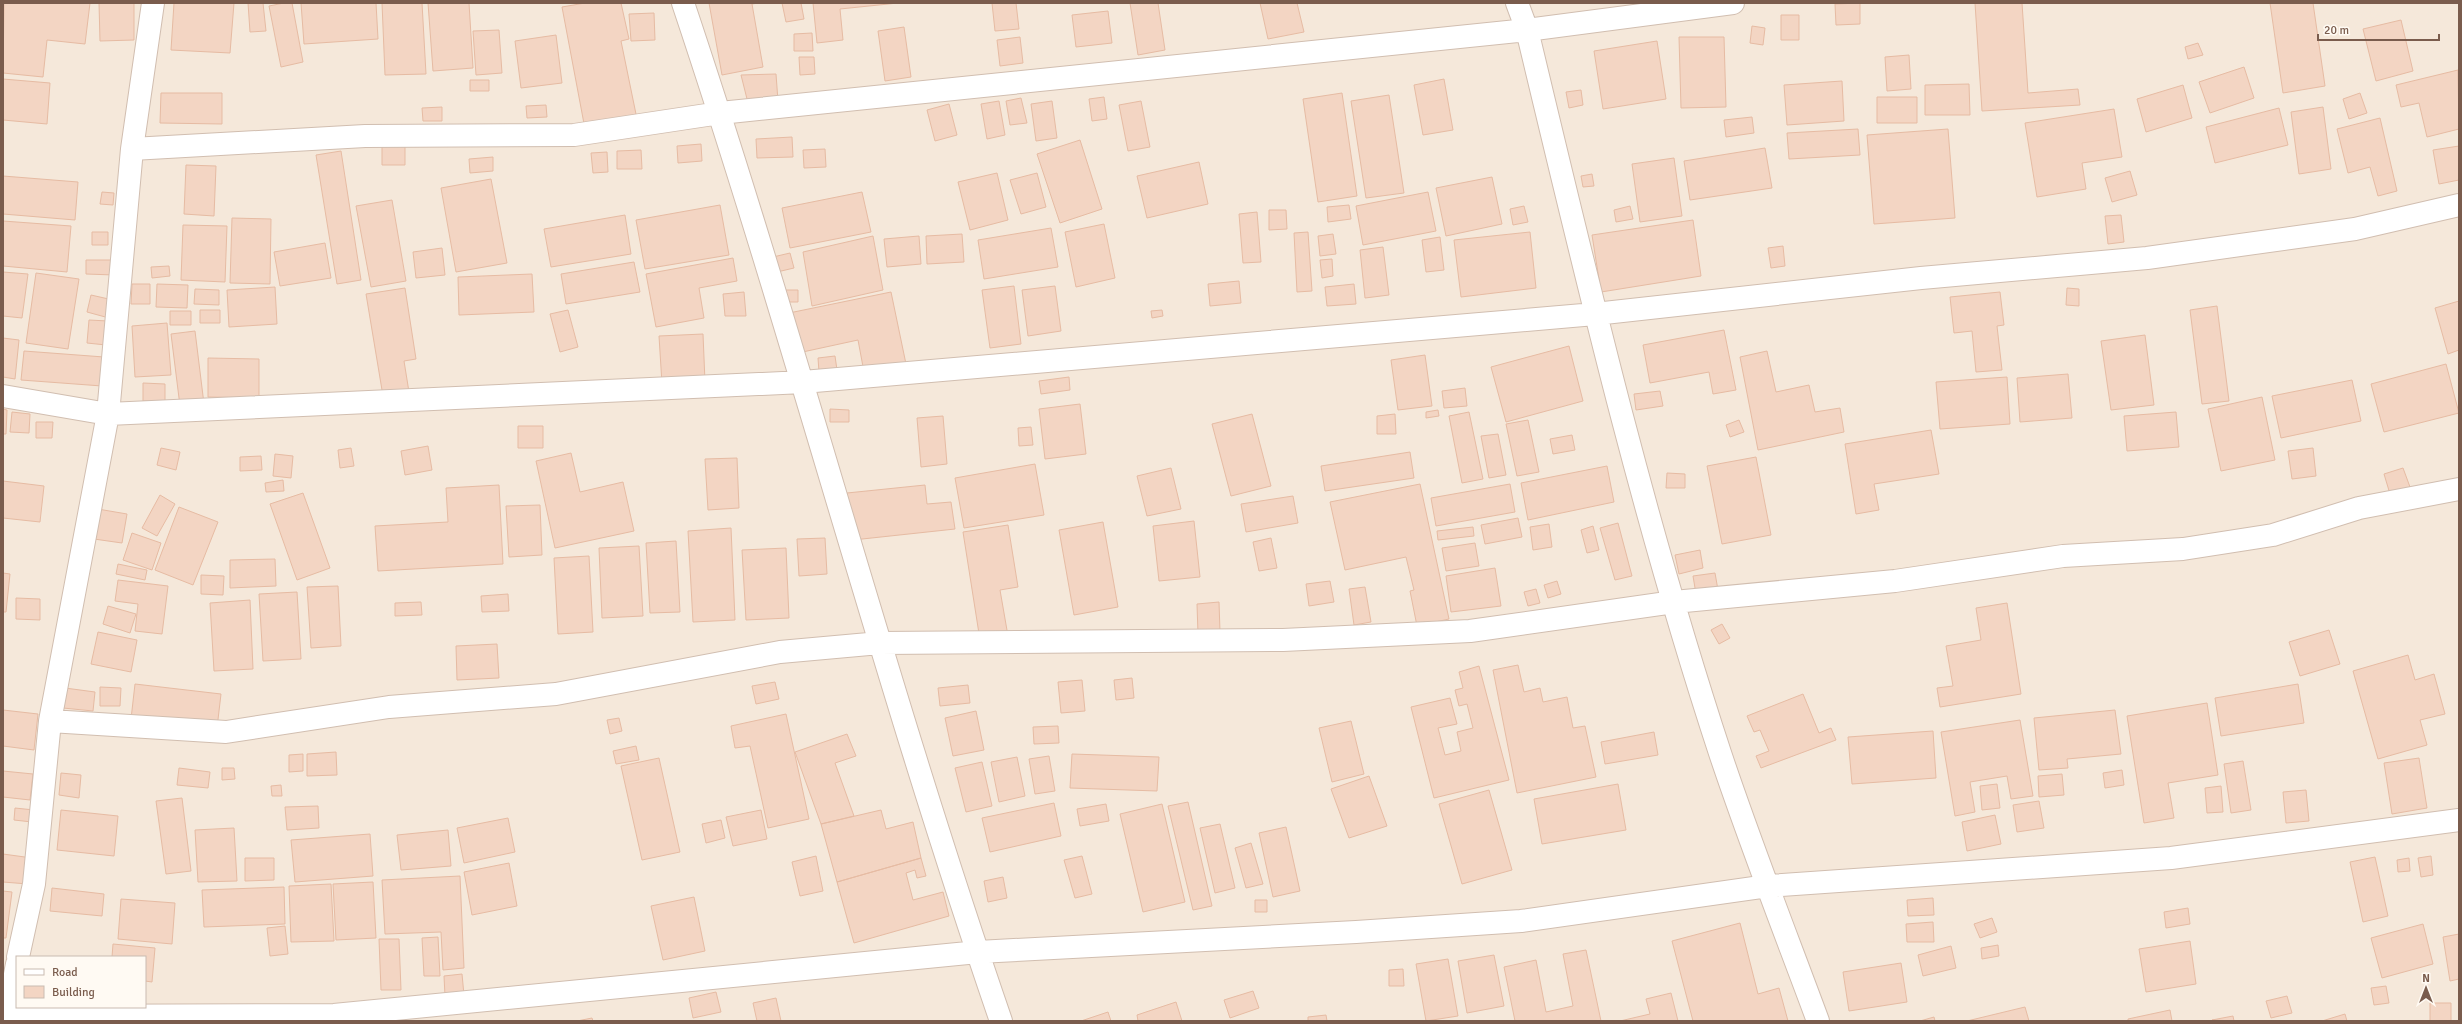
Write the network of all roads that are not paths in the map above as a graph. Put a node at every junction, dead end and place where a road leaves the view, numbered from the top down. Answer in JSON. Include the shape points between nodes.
{"nodes":[{"id":1,"x":153,"y":3,"type":"edge"},
{"id":2,"x":683,"y":3,"type":"edge"},
{"id":3,"x":1517,"y":3,"type":"edge"},
{"id":4,"x":1733,"y":3,"type":"edge"},
{"id":5,"x":1527,"y":30,"type":"junction"},
{"id":6,"x":720,"y":114,"type":"junction"},
{"id":7,"x":132,"y":150,"type":"junction"},
{"id":8,"x":2459,"y":205,"type":"edge"},
{"id":9,"x":1595,"y":314,"type":"junction"},
{"id":10,"x":802,"y":382,"type":"junction"},
{"id":11,"x":3,"y":396,"type":"edge"},
{"id":12,"x":108,"y":414,"type":"junction"},
{"id":13,"x":2459,"y":489,"type":"edge"},
{"id":14,"x":1674,"y":602,"type":"junction"},
{"id":15,"x":880,"y":643,"type":"junction"},
{"id":16,"x":50,"y":721,"type":"junction"},
{"id":17,"x":2459,"y":820,"type":"edge"},
{"id":18,"x":1768,"y":886,"type":"junction"},
{"id":19,"x":978,"y":952,"type":"junction"},
{"id":20,"x":18,"y":956,"type":"edge"},
{"id":21,"x":16,"y":969,"type":"edge"},
{"id":22,"x":6,"y":1018,"type":"edge"},
{"id":23,"x":1002,"y":1021,"type":"edge"},
{"id":24,"x":1818,"y":1021,"type":"edge"}],
"edges":[{"from":1,"to":7,"type":"street"},
{"from":2,"to":6,"type":"street"},
{"from":3,"to":5,"type":"street"},
{"from":4,"to":5,"type":"street"},
{"from":5,"to":6,"type":"street"},
{"from":5,"to":9,"type":"street"},
{"from":6,"to":7,"type":"street","via":[[574,135],[365,136]]},
{"from":6,"to":10,"type":"street"},
{"from":7,"to":12,"type":"street"},
{"from":8,"to":9,"type":"street","via":[[2355,229],[2148,258],[1921,278]]},
{"from":9,"to":10,"type":"street"},
{"from":9,"to":14,"type":"street"},
{"from":10,"to":12,"type":"street"},
{"from":10,"to":15,"type":"street"},
{"from":11,"to":12,"type":"street"},
{"from":12,"to":16,"type":"street"},
{"from":13,"to":14,"type":"street","via":[[2359,508],[2273,535],[2183,549],[2063,556],[1895,581]]},
{"from":14,"to":15,"type":"street","via":[[1470,631],[1284,640]]},
{"from":14,"to":18,"type":"street","via":[[1720,753]]},
{"from":15,"to":16,"type":"street","via":[[780,652],[556,694],[389,707],[226,732]]},
{"from":15,"to":19,"type":"street"},
{"from":16,"to":20,"type":"street","via":[[34,884]]},
{"from":17,"to":18,"type":"street","via":[[2171,858]]},
{"from":18,"to":19,"type":"street","via":[[1521,921]]},
{"from":18,"to":24,"type":"street"},
{"from":19,"to":22,"type":"street","via":[[334,1015]]},
{"from":19,"to":23,"type":"street"},
{"from":21,"to":22,"type":"street"}]}
